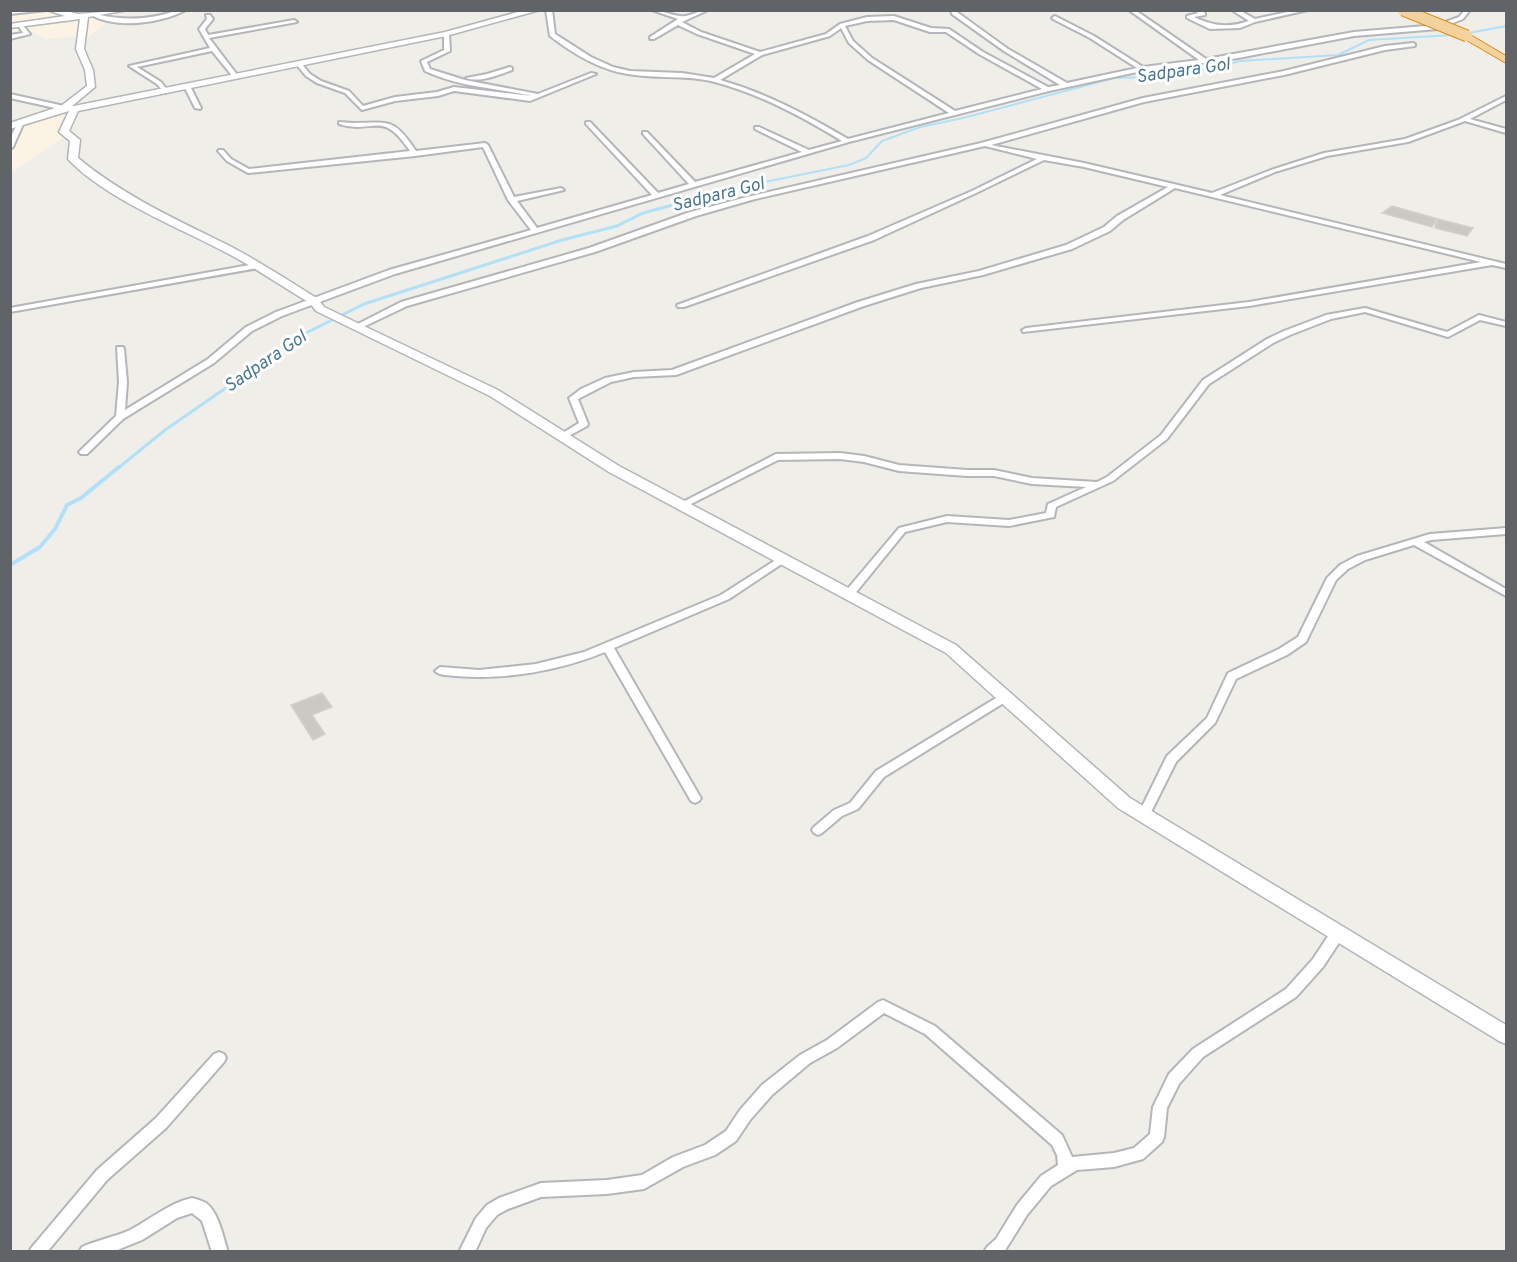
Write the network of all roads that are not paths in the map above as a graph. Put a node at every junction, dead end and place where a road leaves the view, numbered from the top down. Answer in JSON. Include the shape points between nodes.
{"nodes":[{"id":1,"x":45,"y":10,"type":"edge"},
{"id":2,"x":51,"y":10,"type":"edge"},
{"id":3,"x":124,"y":10,"type":"edge"},
{"id":4,"x":184,"y":10,"type":"edge"},
{"id":5,"x":536,"y":10,"type":"edge"},
{"id":6,"x":549,"y":10,"type":"edge"},
{"id":7,"x":654,"y":10,"type":"edge"},
{"id":8,"x":706,"y":10,"type":"edge"},
{"id":9,"x":954,"y":10,"type":"edge"},
{"id":10,"x":1131,"y":10,"type":"edge"},
{"id":11,"x":1196,"y":10,"type":"edge"},
{"id":12,"x":1234,"y":10,"type":"edge"},
{"id":13,"x":1306,"y":10,"type":"edge"},
{"id":14,"x":1403,"y":10,"type":"edge"},
{"id":15,"x":1468,"y":10,"type":"edge"},
{"id":16,"x":10,"y":12,"type":"edge"},
{"id":17,"x":96,"y":16,"type":"junction"},
{"id":18,"x":208,"y":16,"type":"dead end"},
{"id":19,"x":84,"y":18,"type":"junction"},
{"id":20,"x":1055,"y":18,"type":"dead end"},
{"id":21,"x":681,"y":21,"type":"junction"},
{"id":22,"x":1254,"y":21,"type":"junction"},
{"id":23,"x":294,"y":22,"type":"dead end"},
{"id":24,"x":21,"y":25,"type":"junction"},
{"id":25,"x":842,"y":25,"type":"junction"},
{"id":26,"x":10,"y":26,"type":"edge"},
{"id":27,"x":27,"y":34,"type":"junction"},
{"id":28,"x":446,"y":34,"type":"junction"},
{"id":29,"x":10,"y":37,"type":"edge"},
{"id":30,"x":206,"y":37,"type":"junction"},
{"id":31,"x":652,"y":38,"type":"dead end"},
{"id":32,"x":36,"y":40,"type":"dead end"},
{"id":33,"x":1413,"y":45,"type":"dead end"},
{"id":34,"x":213,"y":49,"type":"junction"},
{"id":35,"x":760,"y":54,"type":"junction"},
{"id":36,"x":1204,"y":60,"type":"junction"},
{"id":37,"x":1506,"y":60,"type":"edge"},
{"id":38,"x":299,"y":64,"type":"junction"},
{"id":39,"x":510,"y":69,"type":"dead end"},
{"id":40,"x":1142,"y":69,"type":"junction"},
{"id":41,"x":593,"y":74,"type":"dead end"},
{"id":42,"x":236,"y":77,"type":"junction"},
{"id":43,"x":454,"y":79,"type":"junction"},
{"id":44,"x":716,"y":80,"type":"junction"},
{"id":45,"x":1065,"y":85,"type":"junction"},
{"id":46,"x":187,"y":86,"type":"junction"},
{"id":47,"x":1047,"y":89,"type":"junction"},
{"id":48,"x":165,"y":91,"type":"junction"},
{"id":49,"x":10,"y":96,"type":"edge"},
{"id":50,"x":539,"y":96,"type":"junction"},
{"id":51,"x":1506,"y":98,"type":"edge"},
{"id":52,"x":198,"y":108,"type":"dead end"},
{"id":53,"x":69,"y":109,"type":"junction"},
{"id":54,"x":953,"y":113,"type":"junction"},
{"id":55,"x":1464,"y":119,"type":"junction"},
{"id":56,"x":21,"y":122,"type":"junction"},
{"id":57,"x":341,"y":123,"type":"dead end"},
{"id":58,"x":588,"y":123,"type":"dead end"},
{"id":59,"x":10,"y":126,"type":"edge"},
{"id":60,"x":757,"y":128,"type":"dead end"},
{"id":61,"x":1506,"y":130,"type":"edge"},
{"id":62,"x":645,"y":133,"type":"dead end"},
{"id":63,"x":847,"y":141,"type":"junction"},
{"id":64,"x":984,"y":145,"type":"junction"},
{"id":65,"x":10,"y":147,"type":"edge"},
{"id":66,"x":221,"y":152,"type":"dead end"},
{"id":67,"x":808,"y":152,"type":"junction"},
{"id":68,"x":415,"y":154,"type":"junction"},
{"id":69,"x":1043,"y":158,"type":"junction"},
{"id":70,"x":693,"y":184,"type":"junction"},
{"id":71,"x":1172,"y":187,"type":"junction"},
{"id":72,"x":561,"y":190,"type":"dead end"},
{"id":73,"x":656,"y":195,"type":"junction"},
{"id":74,"x":1210,"y":196,"type":"junction"},
{"id":75,"x":512,"y":200,"type":"junction"},
{"id":76,"x":535,"y":230,"type":"junction"},
{"id":77,"x":1493,"y":262,"type":"junction"},
{"id":78,"x":255,"y":266,"type":"junction"},
{"id":79,"x":1506,"y":266,"type":"edge"},
{"id":80,"x":317,"y":305,"type":"junction"},
{"id":81,"x":681,"y":305,"type":"dead end"},
{"id":82,"x":10,"y":310,"type":"edge"},
{"id":83,"x":1506,"y":324,"type":"edge"},
{"id":84,"x":355,"y":325,"type":"junction"},
{"id":85,"x":1026,"y":330,"type":"dead end"},
{"id":86,"x":120,"y":349,"type":"dead end"},
{"id":87,"x":120,"y":417,"type":"junction"},
{"id":88,"x":562,"y":436,"type":"junction"},
{"id":89,"x":84,"y":452,"type":"dead end"},
{"id":90,"x":1099,"y":485,"type":"junction"},
{"id":91,"x":682,"y":505,"type":"junction"},
{"id":92,"x":1506,"y":531,"type":"edge"},
{"id":93,"x":1416,"y":542,"type":"junction"},
{"id":94,"x":782,"y":559,"type":"junction"},
{"id":95,"x":1506,"y":593,"type":"edge"},
{"id":96,"x":849,"y":594,"type":"junction"},
{"id":97,"x":608,"y":647,"type":"junction"},
{"id":98,"x":440,"y":671,"type":"dead end"},
{"id":99,"x":1006,"y":696,"type":"junction"},
{"id":100,"x":695,"y":798,"type":"dead end"},
{"id":101,"x":1144,"y":815,"type":"junction"},
{"id":102,"x":818,"y":830,"type":"dead end"},
{"id":103,"x":1337,"y":934,"type":"junction"},
{"id":104,"x":1506,"y":1035,"type":"edge"},
{"id":105,"x":219,"y":1058,"type":"dead end"},
{"id":106,"x":1066,"y":1169,"type":"junction"},
{"id":107,"x":37,"y":1251,"type":"edge"},
{"id":108,"x":87,"y":1251,"type":"edge"},
{"id":109,"x":220,"y":1251,"type":"edge"},
{"id":110,"x":467,"y":1251,"type":"edge"},
{"id":111,"x":992,"y":1251,"type":"edge"}],
"edges":[{"from":1,"to":16,"type":"street"},
{"from":2,"to":19,"type":"main road"},
{"from":3,"to":17,"type":"main road"},
{"from":4,"to":17,"type":"street","via":[[164,18],[120,21]]},
{"from":5,"to":28,"type":"main road"},
{"from":6,"to":44,"type":"street","via":[[552,35],[605,65],[629,73]]},
{"from":7,"to":21,"type":"street"},
{"from":8,"to":21,"type":"street"},
{"from":9,"to":45,"type":"street","via":[[1006,50]]},
{"from":10,"to":36,"type":"street"},
{"from":11,"to":22,"type":"street","via":[[1203,14],[1189,16],[1210,27],[1240,26]]},
{"from":12,"to":22,"type":"street"},
{"from":13,"to":22,"type":"street"},
{"from":14,"to":37,"type":"highway","bridge":true,"via":[[1457,30]]},
{"from":15,"to":36,"type":"street","via":[[1461,18],[1438,27],[1354,34]]},
{"from":17,"to":19,"type":"main road"},
{"from":18,"to":30,"type":"street","via":[[210,19],[202,29]]},
{"from":19,"to":24,"type":"main road"},
{"from":19,"to":53,"type":"main road","via":[[80,49],[91,87]]},
{"from":20,"to":40,"type":"street"},
{"from":21,"to":31,"type":"street"},
{"from":21,"to":35,"type":"street","via":[[699,33]]},
{"from":23,"to":30,"type":"street"},
{"from":24,"to":26,"type":"main road"},
{"from":24,"to":27,"type":"street"},
{"from":25,"to":35,"type":"street","via":[[828,35],[800,45]]},
{"from":25,"to":47,"type":"street","via":[[894,18],[930,30],[947,30]]},
{"from":25,"to":54,"type":"street","via":[[851,42],[870,59]]},
{"from":27,"to":29,"type":"street"},
{"from":27,"to":32,"type":"street"},
{"from":28,"to":38,"type":"main road"},
{"from":28,"to":43,"type":"street","via":[[447,51],[423,62],[432,72]]},
{"from":30,"to":34,"type":"street"},
{"from":33,"to":64,"type":"street","via":[[1143,100]]},
{"from":34,"to":42,"type":"street"},
{"from":34,"to":48,"type":"street","via":[[132,66]]},
{"from":35,"to":44,"type":"street"},
{"from":36,"to":40,"type":"street"},
{"from":38,"to":42,"type":"main road"},
{"from":38,"to":50,"type":"street","via":[[314,78],[347,92],[362,108],[454,88],[530,99]]},
{"from":39,"to":43,"type":"street","via":[[488,76]]},
{"from":40,"to":45,"type":"street"},
{"from":41,"to":50,"type":"street"},
{"from":42,"to":46,"type":"main road"},
{"from":43,"to":50,"type":"street"},
{"from":44,"to":63,"type":"street","via":[[764,98]]},
{"from":45,"to":47,"type":"street"},
{"from":46,"to":48,"type":"main road"},
{"from":46,"to":52,"type":"street"},
{"from":47,"to":54,"type":"street"},
{"from":48,"to":53,"type":"main road"},
{"from":49,"to":53,"type":"street"},
{"from":51,"to":55,"type":"street"},
{"from":53,"to":56,"type":"main road"},
{"from":53,"to":78,"type":"main road","via":[[64,132],[75,140],[73,159],[77,164],[152,212]]},
{"from":54,"to":63,"type":"street"},
{"from":55,"to":61,"type":"street"},
{"from":55,"to":74,"type":"street","via":[[1406,141],[1326,154]]},
{"from":56,"to":59,"type":"main road"},
{"from":56,"to":65,"type":"street"},
{"from":57,"to":68,"type":"street","via":[[378,122],[391,126],[401,133]]},
{"from":58,"to":73,"type":"street"},
{"from":60,"to":67,"type":"street"},
{"from":62,"to":70,"type":"street"},
{"from":63,"to":67,"type":"street"},
{"from":64,"to":69,"type":"street"},
{"from":64,"to":84,"type":"street","via":[[693,214],[592,250],[405,304]]},
{"from":66,"to":68,"type":"street","via":[[248,171]]},
{"from":67,"to":70,"type":"street"},
{"from":68,"to":75,"type":"street","via":[[485,145]]},
{"from":69,"to":71,"type":"street"},
{"from":69,"to":81,"type":"street","via":[[871,238]]},
{"from":70,"to":73,"type":"street"},
{"from":71,"to":74,"type":"street"},
{"from":71,"to":88,"type":"street","via":[[1107,230],[1070,247],[861,304],[673,373],[654,371],[609,380],[573,398],[584,424]]},
{"from":72,"to":75,"type":"street"},
{"from":73,"to":76,"type":"street"},
{"from":74,"to":77,"type":"street"},
{"from":75,"to":76,"type":"street"},
{"from":76,"to":80,"type":"street","via":[[392,272]]},
{"from":77,"to":79,"type":"street"},
{"from":77,"to":85,"type":"street","via":[[1249,304]]},
{"from":78,"to":80,"type":"main road"},
{"from":78,"to":82,"type":"street"},
{"from":80,"to":84,"type":"main road"},
{"from":80,"to":87,"type":"street","via":[[279,314],[249,330],[211,361]]},
{"from":83,"to":90,"type":"street","via":[[1479,318],[1448,335],[1365,310],[1304,326],[1270,341],[1206,382],[1164,437]]},
{"from":84,"to":88,"type":"main road","via":[[494,393]]},
{"from":86,"to":87,"type":"street"},
{"from":87,"to":89,"type":"street"},
{"from":88,"to":91,"type":"main road"},
{"from":90,"to":91,"type":"street","via":[[1032,481],[994,473],[899,468],[840,456],[776,457]]},
{"from":90,"to":96,"type":"street","via":[[1052,506],[1051,515],[1009,523],[947,519],[902,530]]},
{"from":91,"to":94,"type":"main road"},
{"from":92,"to":93,"type":"street","via":[[1430,537]]},
{"from":93,"to":95,"type":"street"},
{"from":93,"to":101,"type":"street","via":[[1344,567],[1332,578],[1302,639],[1232,676],[1211,720],[1171,759]]},
{"from":94,"to":96,"type":"main road"},
{"from":94,"to":97,"type":"street","via":[[725,597]]},
{"from":96,"to":99,"type":"main road","via":[[951,649]]},
{"from":97,"to":98,"type":"street","via":[[536,668],[479,674]]},
{"from":97,"to":100,"type":"street"},
{"from":99,"to":101,"type":"main road","via":[[1124,802]]},
{"from":99,"to":102,"type":"street","via":[[880,774],[854,806],[838,813]]},
{"from":101,"to":103,"type":"main road"},
{"from":103,"to":104,"type":"main road"},
{"from":103,"to":106,"type":"street","via":[[1291,993],[1198,1053],[1174,1079],[1160,1107],[1157,1137],[1138,1154],[1075,1163]]},
{"from":105,"to":107,"type":"street","via":[[161,1123],[102,1175]]},
{"from":106,"to":110,"type":"street","via":[[1057,1140],[930,1030],[883,1006],[767,1090],[731,1136],[710,1150],[678,1162],[644,1182],[541,1190],[504,1203],[481,1223]]},
{"from":106,"to":111,"type":"street","via":[[1046,1181]]},
{"from":108,"to":109,"type":"street","via":[[142,1232],[189,1204],[205,1211]]}]}
